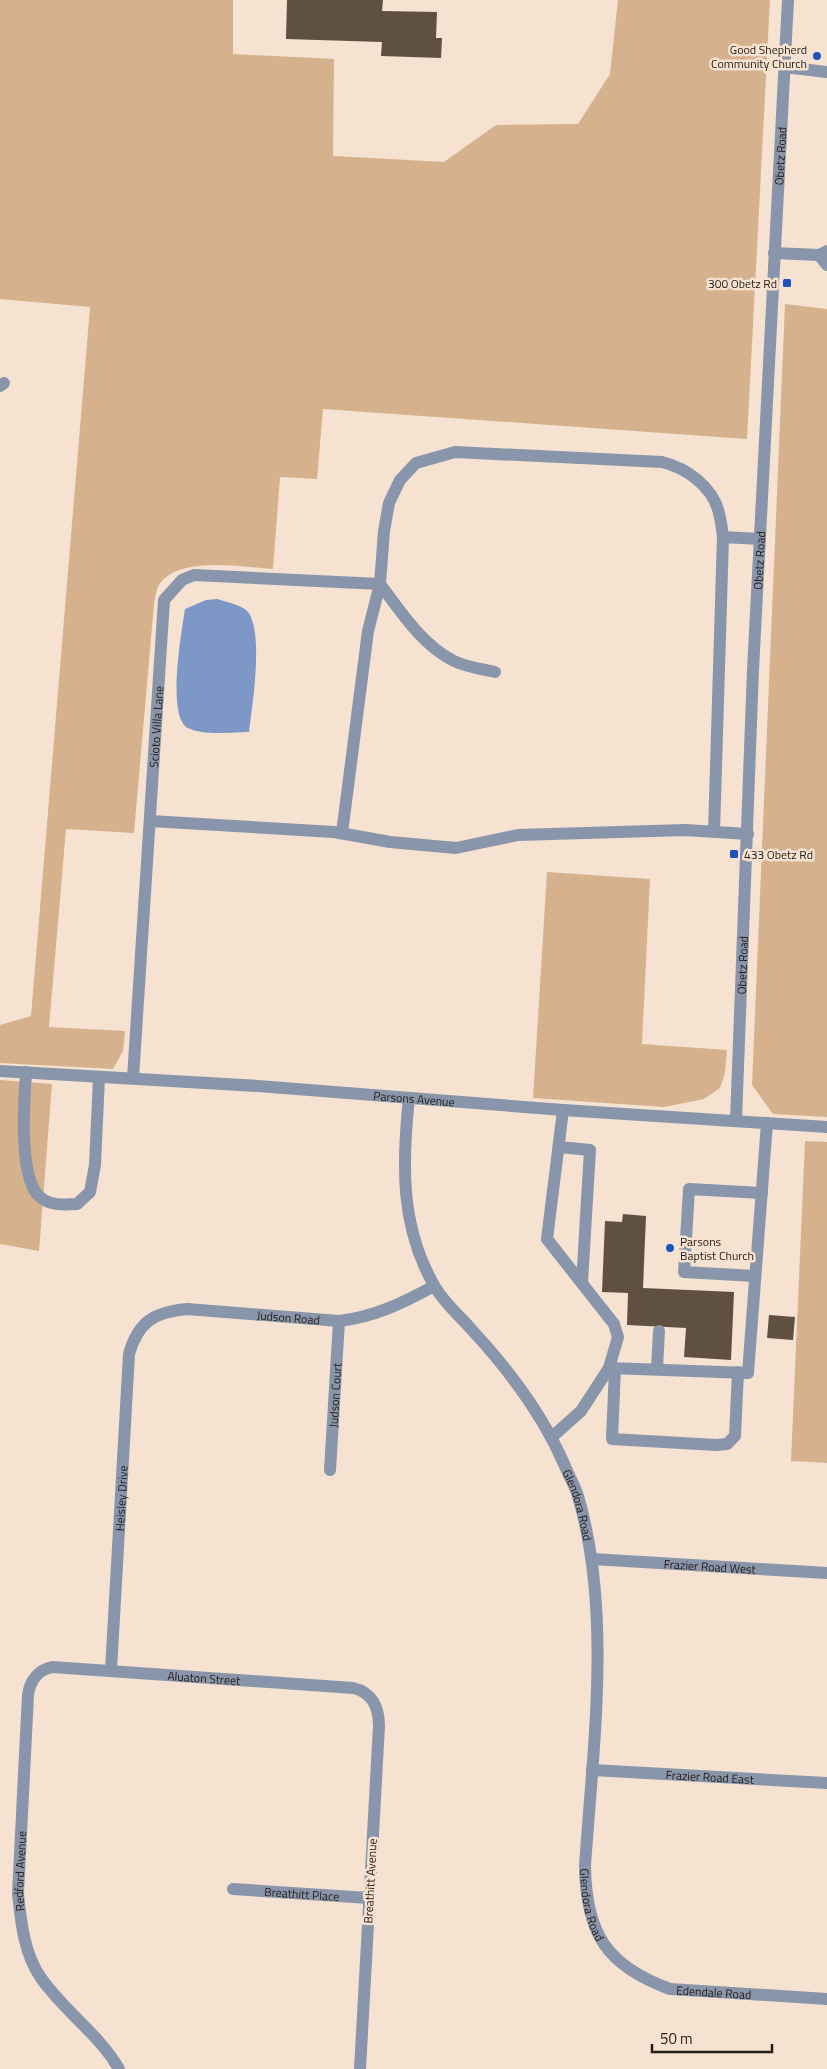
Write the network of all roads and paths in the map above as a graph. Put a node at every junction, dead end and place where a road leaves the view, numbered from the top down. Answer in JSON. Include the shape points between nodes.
{"nodes":[{"id":1,"x":788,"y":0,"type":"edge"},
{"id":2,"x":784,"y":67,"type":"junction"},
{"id":3,"x":827,"y":72,"type":"edge"},
{"id":4,"x":774,"y":253,"type":"junction"},
{"id":5,"x":824,"y":257,"type":"edge"},
{"id":6,"x":723,"y":537,"type":"junction"},
{"id":7,"x":760,"y":539,"type":"junction"},
{"id":8,"x":380,"y":584,"type":"junction"},
{"id":9,"x":495,"y":672,"type":"dead end"},
{"id":10,"x":150,"y":821,"type":"junction"},
{"id":11,"x":714,"y":832,"type":"junction"},
{"id":12,"x":342,"y":833,"type":"junction"},
{"id":13,"x":748,"y":834,"type":"junction"},
{"id":14,"x":0,"y":1071,"type":"edge"},
{"id":15,"x":26,"y":1072,"type":"junction"},
{"id":16,"x":99,"y":1077,"type":"junction"},
{"id":17,"x":133,"y":1078,"type":"junction"},
{"id":18,"x":409,"y":1098,"type":"junction"},
{"id":19,"x":563,"y":1110,"type":"junction"},
{"id":20,"x":736,"y":1120,"type":"junction"},
{"id":21,"x":767,"y":1123,"type":"junction"},
{"id":22,"x":827,"y":1127,"type":"edge"},
{"id":23,"x":559,"y":1147,"type":"junction"},
{"id":24,"x":762,"y":1193,"type":"junction"},
{"id":25,"x":755,"y":1276,"type":"junction"},
{"id":26,"x":582,"y":1283,"type":"junction"},
{"id":27,"x":434,"y":1286,"type":"junction"},
{"id":28,"x":339,"y":1321,"type":"junction"},
{"id":29,"x":140,"y":1328,"type":"joint"},
{"id":30,"x":659,"y":1331,"type":"dead end"},
{"id":31,"x":612,"y":1368,"type":"junction"},
{"id":32,"x":658,"y":1369,"type":"junction"},
{"id":33,"x":738,"y":1372,"type":"junction"},
{"id":34,"x":552,"y":1437,"type":"junction"},
{"id":35,"x":330,"y":1470,"type":"dead end"},
{"id":36,"x":592,"y":1559,"type":"junction"},
{"id":37,"x":827,"y":1572,"type":"edge"},
{"id":38,"x":111,"y":1670,"type":"junction"},
{"id":39,"x":39,"y":1674,"type":"joint"},
{"id":40,"x":369,"y":1696,"type":"joint"},
{"id":41,"x":592,"y":1770,"type":"junction"},
{"id":42,"x":827,"y":1784,"type":"edge"},
{"id":43,"x":233,"y":1889,"type":"dead end"},
{"id":44,"x":369,"y":1898,"type":"junction"},
{"id":45,"x":611,"y":1953,"type":"joint"},
{"id":46,"x":827,"y":1999,"type":"edge"},
{"id":47,"x":119,"y":2069,"type":"edge"},
{"id":48,"x":360,"y":2069,"type":"edge"}],
"edges":[{"from":1,"to":2,"type":"street","name":"Obetz Road"},
{"from":2,"to":3,"type":"street"},
{"from":2,"to":4,"type":"street","name":"Obetz Road"},
{"from":4,"to":5,"type":"street"},
{"from":4,"to":7,"type":"street","name":"Obetz Road"},
{"from":6,"to":7,"type":"street"},
{"from":6,"to":8,"type":"street","via":[[719,511],[706,488],[674,464],[456,452],[416,463],[400,480],[384,531]]},
{"from":6,"to":11,"type":"street"},
{"from":7,"to":13,"type":"street","name":"Obetz Road"},
{"from":8,"to":9,"type":"street","via":[[436,650],[455,661]]},
{"from":8,"to":10,"type":"street","name":"Scioto Villa Lane","via":[[194,575],[177,585],[164,600]]},
{"from":8,"to":12,"type":"street","via":[[368,631]]},
{"from":10,"to":12,"type":"street"},
{"from":10,"to":17,"type":"street","name":"Scioto Villa Lane"},
{"from":11,"to":12,"type":"street","via":[[518,835],[456,848],[390,842]]},
{"from":11,"to":13,"type":"street"},
{"from":13,"to":20,"type":"street","name":"Obetz Road"},
{"from":14,"to":15,"type":"street","name":"Parsons Avenue"},
{"from":15,"to":16,"type":"street","name":"Parsons Avenue"},
{"from":15,"to":16,"type":"street","via":[[23,1128],[27,1170],[37,1195],[55,1205],[77,1204],[90,1192],[96,1165]]},
{"from":16,"to":17,"type":"street","name":"Parsons Avenue"},
{"from":17,"to":18,"type":"street","name":"Parsons Avenue"},
{"from":18,"to":19,"type":"street","name":"Parsons Avenue"},
{"from":18,"to":27,"type":"street","name":"Glendora Road","via":[[404,1150],[405,1190],[413,1234]]},
{"from":19,"to":20,"type":"street","name":"Parsons Avenue"},
{"from":19,"to":23,"type":"street"},
{"from":20,"to":21,"type":"street","name":"Parsons Avenue"},
{"from":21,"to":22,"type":"street","name":"Parsons Avenue"},
{"from":21,"to":24,"type":"street"},
{"from":23,"to":26,"type":"street","via":[[547,1239]]},
{"from":23,"to":26,"type":"street","via":[[590,1150]]},
{"from":24,"to":25,"type":"street"},
{"from":24,"to":25,"type":"street","via":[[689,1188],[684,1272]]},
{"from":25,"to":33,"type":"street","via":[[748,1372]]},
{"from":26,"to":31,"type":"street","via":[[614,1324],[618,1337]]},
{"from":27,"to":28,"type":"street","name":"Judson Road","via":[[386,1311]]},
{"from":27,"to":34,"type":"street","name":"Glendora Road","via":[[524,1392]]},
{"from":28,"to":29,"type":"street","name":"Judson Road","via":[[187,1309],[153,1317]]},
{"from":28,"to":35,"type":"street","name":"Judson Court"},
{"from":29,"to":38,"type":"street","name":"Heisley Drive","via":[[129,1354]]},
{"from":30,"to":32,"type":"street"},
{"from":31,"to":32,"type":"street"},
{"from":31,"to":33,"type":"street","via":[[612,1439],[716,1446],[728,1444],[735,1436]]},
{"from":31,"to":34,"type":"street","via":[[581,1411]]},
{"from":32,"to":33,"type":"street"},
{"from":34,"to":36,"type":"street","name":"Glendora Road","via":[[578,1495]]},
{"from":36,"to":37,"type":"street","name":"Frazier Road West"},
{"from":36,"to":41,"type":"street","name":"Glendora Road","via":[[597,1615]]},
{"from":38,"to":39,"type":"street","name":"Aluaton Street","via":[[56,1666]]},
{"from":38,"to":40,"type":"street","name":"Aluaton Street","via":[[353,1688]]},
{"from":39,"to":47,"type":"street","name":"Redford Avenue","via":[[31,1683],[28,1695],[18,1894],[20,1919],[41,1978],[108,2051]]},
{"from":40,"to":44,"type":"street","name":"Breathitt Avenue","via":[[379,1718]]},
{"from":41,"to":42,"type":"street","name":"Frazier Road East"},
{"from":41,"to":45,"type":"street","name":"Glendora Road","via":[[586,1890],[589,1912]]},
{"from":43,"to":44,"type":"street","name":"Breathitt Place"},
{"from":44,"to":48,"type":"street","name":"Breathitt Avenue"},
{"from":45,"to":46,"type":"street","name":"Edendale Road","via":[[647,1981],[670,1989]]}]}
